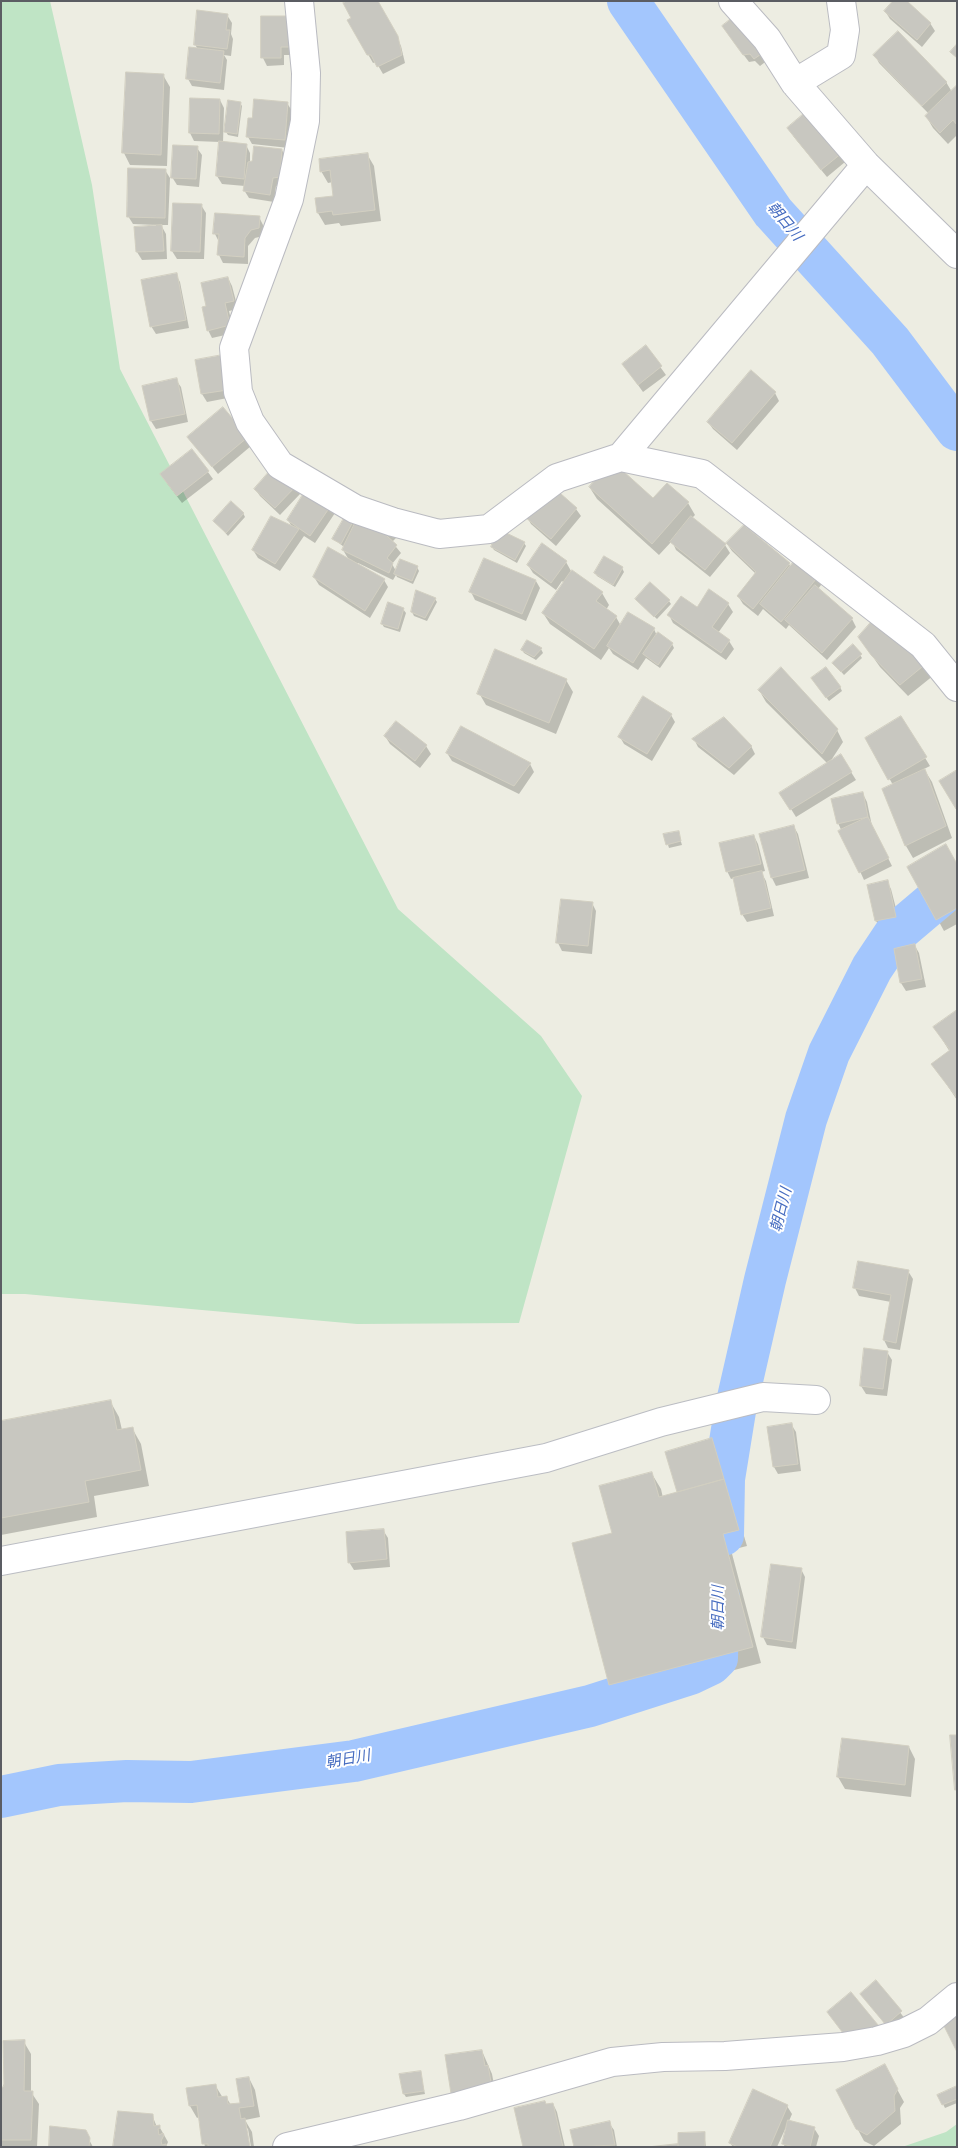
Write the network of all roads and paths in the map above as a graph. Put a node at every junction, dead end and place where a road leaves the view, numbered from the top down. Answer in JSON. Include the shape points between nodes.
{"nodes":[{"id":1,"x":299,"y":1,"type":"edge"},
{"id":2,"x":733,"y":1,"type":"edge"},
{"id":3,"x":841,"y":1,"type":"edge"},
{"id":4,"x":795,"y":82,"type":"junction"},
{"id":5,"x":866,"y":165,"type":"junction"},
{"id":6,"x":957,"y":254,"type":"edge"},
{"id":7,"x":621,"y":457,"type":"junction"},
{"id":8,"x":957,"y":687,"type":"edge"},
{"id":9,"x":816,"y":1400,"type":"dead end"},
{"id":10,"x":1,"y":1561,"type":"edge"},
{"id":11,"x":957,"y":1997,"type":"edge"},
{"id":12,"x":287,"y":2147,"type":"edge"}],
"edges":[{"from":1,"to":7,"type":"street","via":[[306,73],[305,121],[289,199],[234,348],[238,392],[250,422],[280,465],[355,509],[439,534],[489,529],[557,478]]},
{"from":2,"to":4,"type":"street","via":[[767,39]]},
{"from":3,"to":4,"type":"street","via":[[845,30],[841,55]]},
{"from":4,"to":5,"type":"street"},
{"from":5,"to":6,"type":"street"},
{"from":5,"to":7,"type":"street"},
{"from":7,"to":8,"type":"street","via":[[702,474],[923,645]]},
{"from":9,"to":10,"type":"street","via":[[763,1397],[661,1422],[546,1458]]},
{"from":11,"to":12,"type":"street","via":[[928,2021],[877,2041],[843,2048],[612,2062],[459,2106]]}]}
